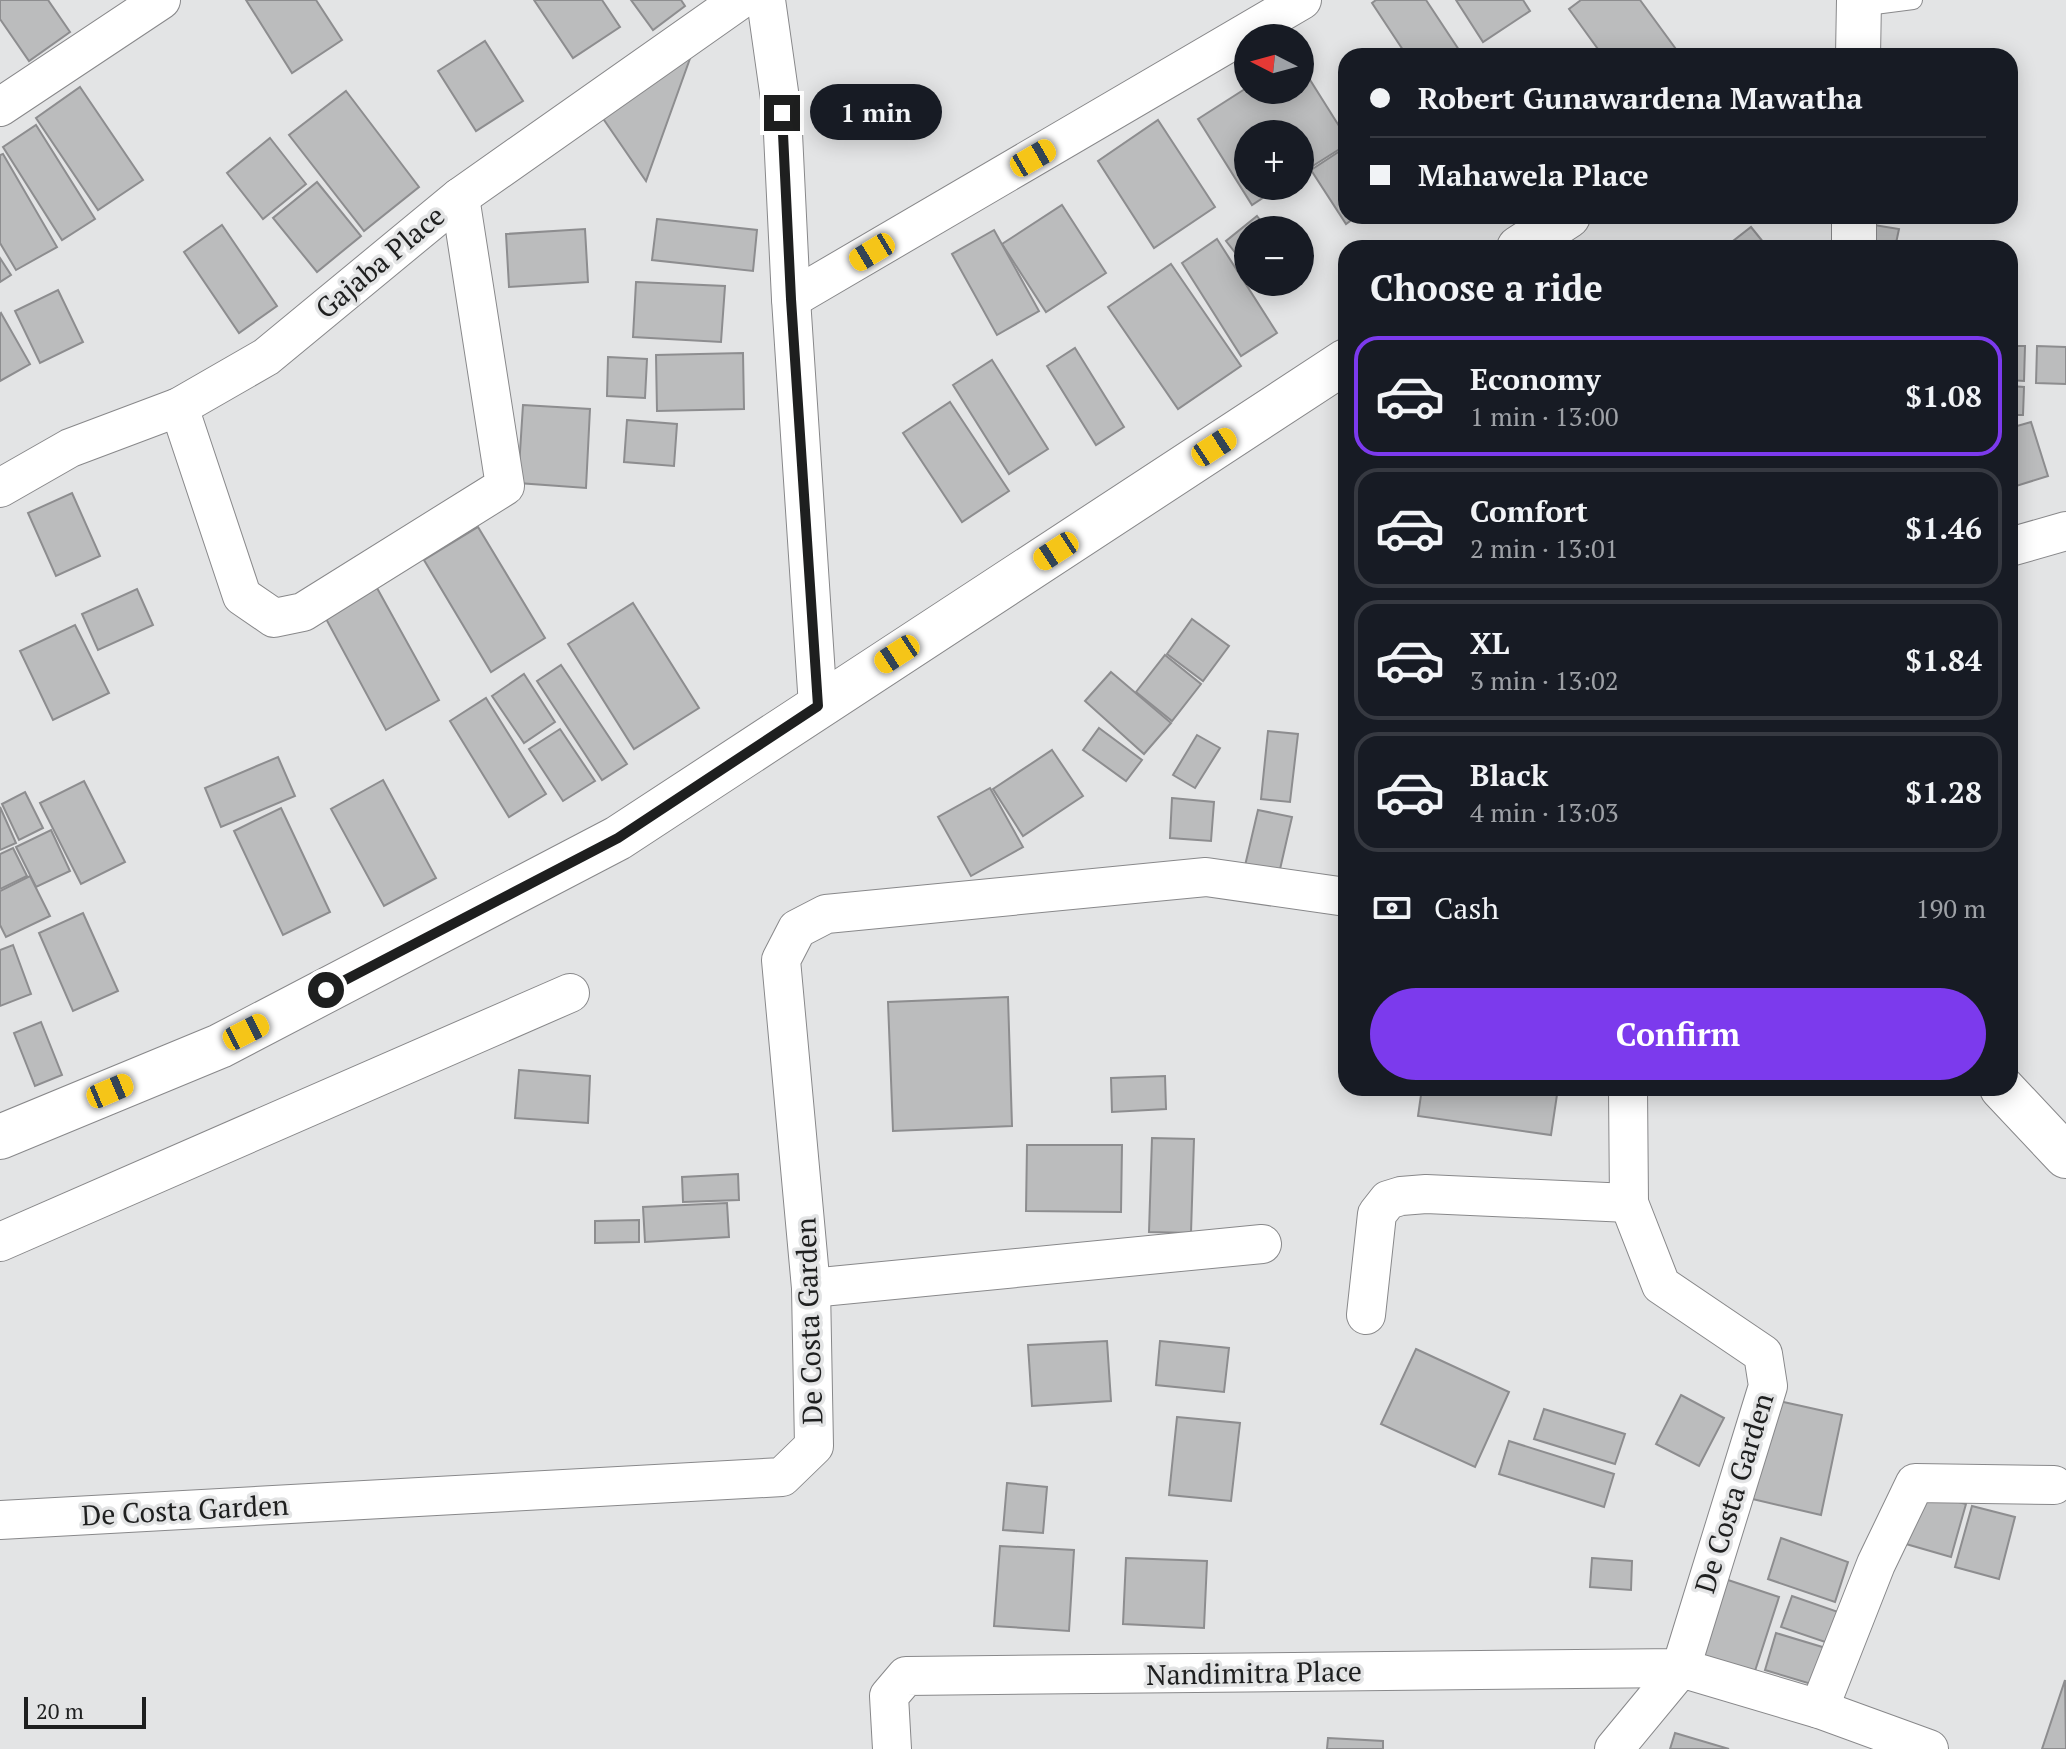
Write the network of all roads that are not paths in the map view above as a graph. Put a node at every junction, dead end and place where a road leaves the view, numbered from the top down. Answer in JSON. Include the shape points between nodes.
{"nodes":[{"id":1,"x":161,"y":0,"type":"edge"},
{"id":2,"x":740,"y":0,"type":"edge"},
{"id":3,"x":766,"y":0,"type":"edge"},
{"id":4,"x":1302,"y":0,"type":"edge"},
{"id":5,"x":1913,"y":0,"type":"edge"},
{"id":6,"x":1854,"y":33,"type":"edge"},
{"id":7,"x":0,"y":107,"type":"edge"},
{"id":8,"x":460,"y":197,"type":"junction"},
{"id":9,"x":1556,"y":224,"type":"edge"},
{"id":10,"x":1531,"y":240,"type":"edge"},
{"id":11,"x":791,"y":299,"type":"junction"},
{"id":12,"x":1338,"y":366,"type":"edge"},
{"id":13,"x":179,"y":407,"type":"junction"},
{"id":14,"x":0,"y":488,"type":"edge"},
{"id":15,"x":2066,"y":531,"type":"edge"},
{"id":16,"x":2018,"y":545,"type":"edge"},
{"id":17,"x":818,"y":706,"type":"junction"},
{"id":18,"x":1338,"y":896,"type":"edge"},
{"id":19,"x":570,"y":993,"type":"dead end"},
{"id":20,"x":1628,"y":1096,"type":"edge"},
{"id":21,"x":2010,"y":1096,"type":"edge"},
{"id":22,"x":0,"y":1137,"type":"edge"},
{"id":23,"x":2066,"y":1156,"type":"edge"},
{"id":24,"x":1629,"y":1203,"type":"junction"},
{"id":25,"x":0,"y":1242,"type":"edge"},
{"id":26,"x":1262,"y":1244,"type":"dead end"},
{"id":27,"x":811,"y":1288,"type":"junction"},
{"id":28,"x":1366,"y":1315,"type":"dead end"},
{"id":29,"x":2054,"y":1485,"type":"dead end"},
{"id":30,"x":0,"y":1520,"type":"edge"},
{"id":31,"x":1681,"y":1668,"type":"junction"},
{"id":32,"x":1819,"y":1709,"type":"junction"},
{"id":33,"x":892,"y":1749,"type":"edge"},
{"id":34,"x":1614,"y":1749,"type":"edge"},
{"id":35,"x":1929,"y":1749,"type":"edge"}],
"edges":[{"from":1,"to":7,"type":"street"},
{"from":2,"to":8,"type":"street","name":"Gajaba Place"},
{"from":3,"to":11,"type":"street","via":[[782,113]]},
{"from":4,"to":11,"type":"street"},
{"from":5,"to":6,"type":"lane"},
{"from":8,"to":13,"type":"street","name":"Gajaba Place","via":[[266,357]]},
{"from":8,"to":13,"type":"street","via":[[505,486],[303,612],[274,618],[242,596]]},
{"from":9,"to":10,"type":"main road"},
{"from":11,"to":17,"type":"street"},
{"from":12,"to":17,"type":"main road"},
{"from":13,"to":14,"type":"street","name":"Gajaba Place","via":[[70,448]]},
{"from":15,"to":16,"type":"street"},
{"from":17,"to":22,"type":"main road","via":[[618,838],[220,1046]]},
{"from":18,"to":27,"type":"street","name":"De Costa Garden","via":[[1206,877],[826,914],[797,929],[781,960]]},
{"from":19,"to":25,"type":"street"},
{"from":20,"to":24,"type":"street","name":"De Costa Garden"},
{"from":21,"to":23,"type":"main road"},
{"from":24,"to":28,"type":"street","via":[[1426,1194],[1388,1200],[1377,1214]]},
{"from":24,"to":31,"type":"street","name":"De Costa Garden","via":[[1661,1285],[1763,1354],[1768,1386]]},
{"from":26,"to":27,"type":"street"},
{"from":27,"to":30,"type":"street","name":"De Costa Garden","via":[[814,1446],[782,1477]]},
{"from":29,"to":32,"type":"street","via":[[1915,1483],[1876,1564]]},
{"from":31,"to":32,"type":"street","name":"Nandimitra Place"},
{"from":31,"to":33,"type":"street","name":"Nandimitra Place","via":[[906,1676],[889,1696]]},
{"from":31,"to":34,"type":"street"},
{"from":32,"to":35,"type":"street","name":"Nandimitra Place"}]}
